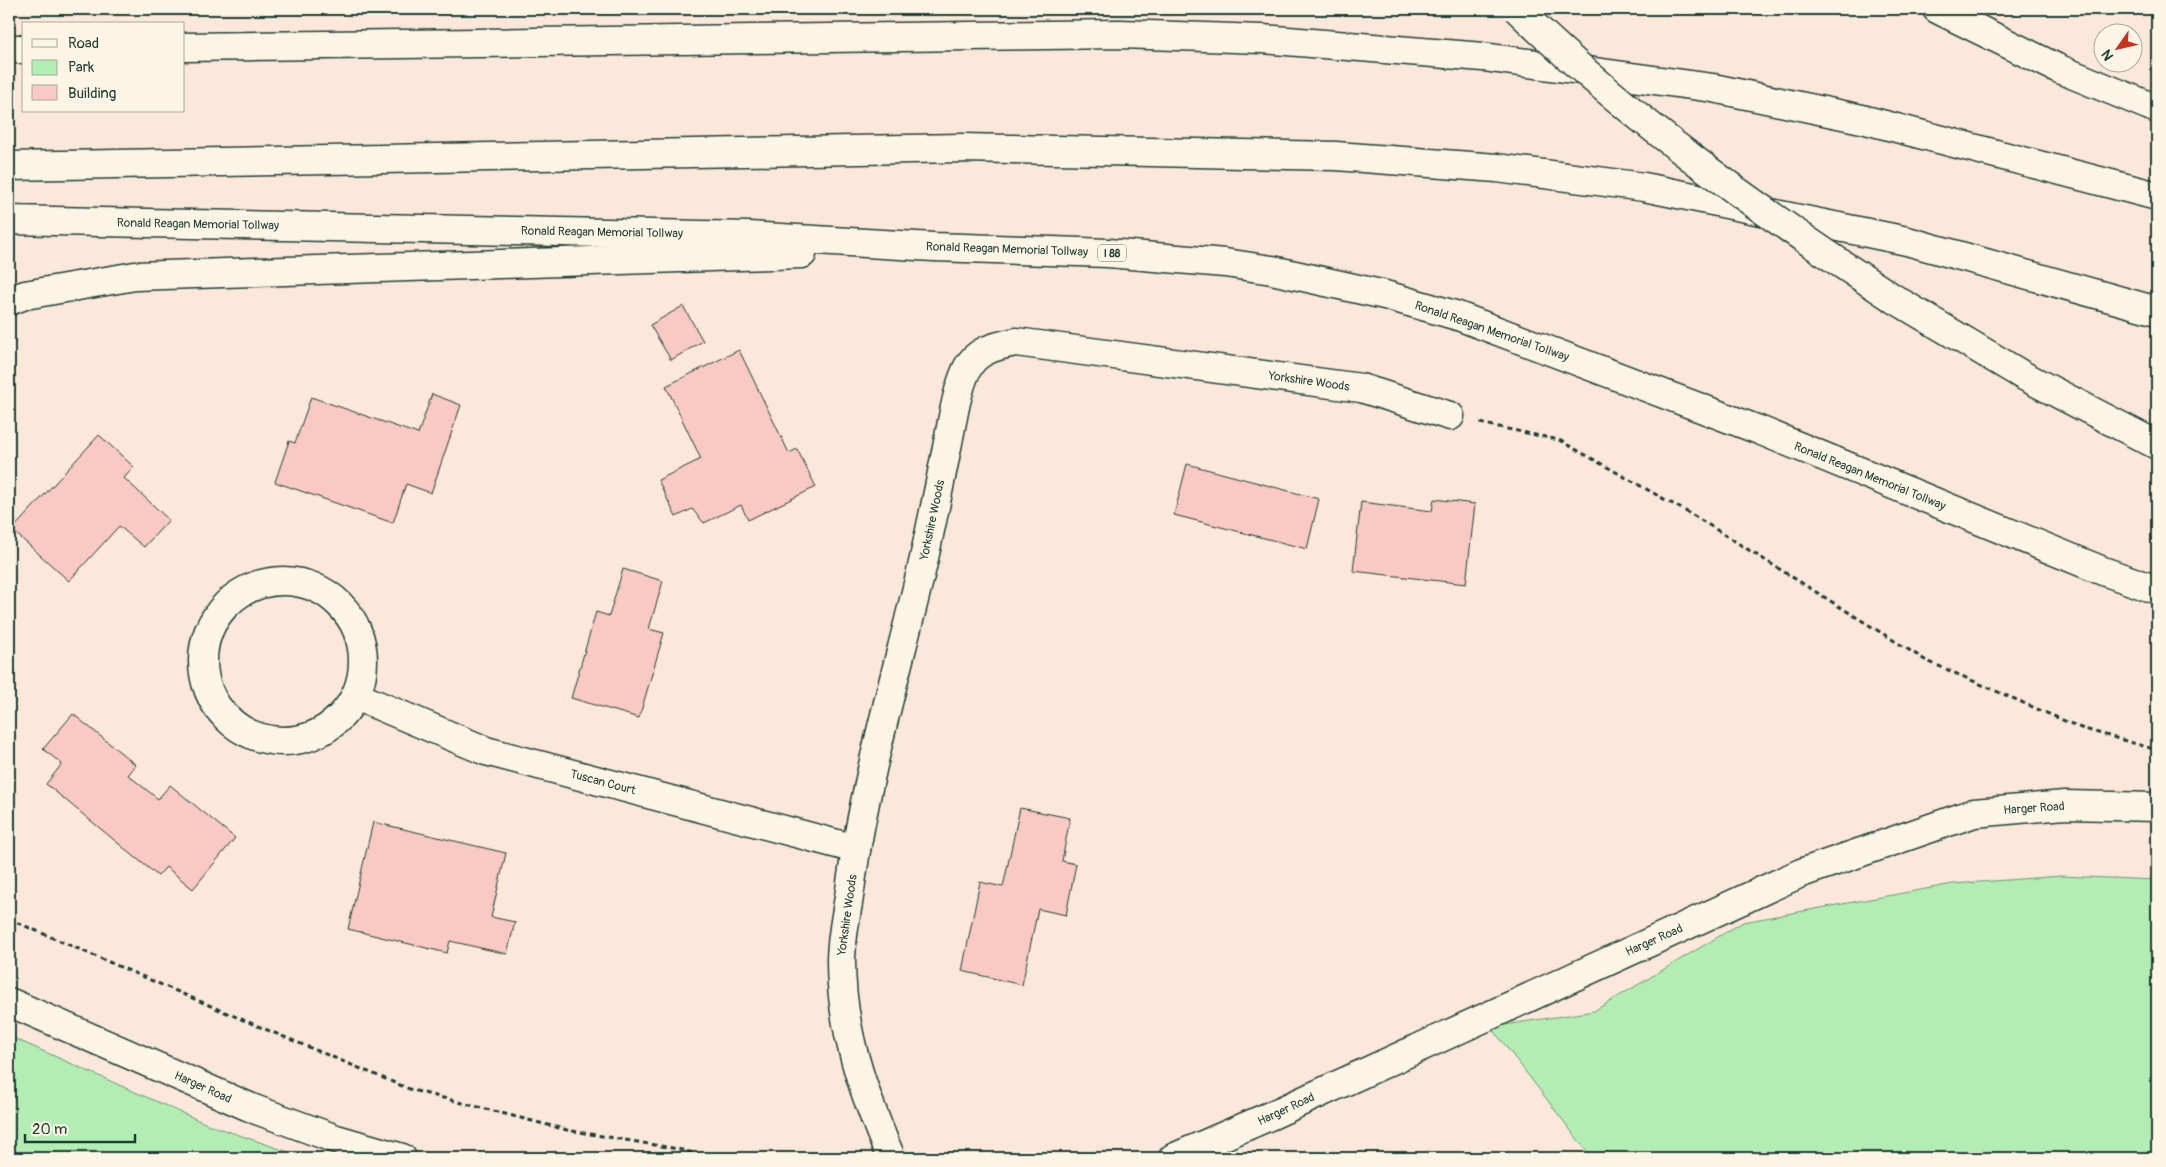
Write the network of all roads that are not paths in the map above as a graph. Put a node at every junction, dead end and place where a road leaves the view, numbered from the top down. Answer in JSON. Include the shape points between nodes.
{"nodes":[{"id":1,"x":1517,"y":9,"type":"edge"},
{"id":2,"x":1937,"y":9,"type":"edge"},
{"id":3,"x":185,"y":47,"type":"edge"},
{"id":4,"x":22,"y":49,"type":"edge"},
{"id":5,"x":9,"y":50,"type":"edge"},
{"id":6,"x":2157,"y":110,"type":"edge"},
{"id":7,"x":9,"y":166,"type":"edge"},
{"id":8,"x":2157,"y":196,"type":"edge"},
{"id":9,"x":9,"y":220,"type":"edge"},
{"id":10,"x":934,"y":248,"type":"junction"},
{"id":11,"x":9,"y":301,"type":"edge"},
{"id":12,"x":2157,"y":311,"type":"edge"},
{"id":13,"x":1450,"y":416,"type":"road end"},
{"id":14,"x":2157,"y":445,"type":"edge"},
{"id":15,"x":2157,"y":590,"type":"edge"},
{"id":16,"x":356,"y":696,"type":"junction"},
{"id":17,"x":2157,"y":807,"type":"edge"},
{"id":18,"x":856,"y":849,"type":"junction"},
{"id":19,"x":9,"y":1002,"type":"edge"},
{"id":20,"x":402,"y":1158,"type":"edge"},
{"id":21,"x":891,"y":1158,"type":"edge"},
{"id":22,"x":1173,"y":1158,"type":"edge"}],
"edges":[{"from":1,"to":14,"type":"main road","bridge":true,"via":[[1668,141],[1738,194],[1893,298],[2024,376]]},
{"from":2,"to":6,"type":"main road","via":[[2057,68]]},
{"from":3,"to":8,"type":"main road","via":[[1120,34],[1262,39],[1483,57],[1713,88],[1862,119]]},
{"from":4,"to":5,"type":"main road"},
{"from":7,"to":12,"type":"main road","via":[[961,148],[1336,156],[1497,168],[1644,186],[1907,241]]},
{"from":9,"to":10,"type":"main road","name":"Ronald Reagan Memorial Tollway","number":"I 88","via":[[749,236]]},
{"from":10,"to":11,"type":"main road","via":[[135,276],[26,295]]},
{"from":10,"to":15,"type":"main road","name":"Ronald Reagan Memorial Tollway","number":"I 88","via":[[1108,253],[1216,262],[1329,281],[1385,295],[1458,316],[1626,379],[2102,571]]},
{"from":13,"to":18,"type":"main road","name":"Yorkshire Woods","via":[[1361,388],[1016,342],[989,348],[975,356],[966,369],[956,401],[937,500],[867,789]]},
{"from":16,"to":16,"type":"main road","via":[[364,669],[362,641],[350,615],[330,595],[305,583],[276,580],[249,587],[226,602],[210,625],[203,649],[203,675],[211,699],[227,719],[248,734],[272,741],[297,741],[321,732],[342,717]]},
{"from":16,"to":18,"type":"main road","name":"Tuscan Court","via":[[486,751]]},
{"from":17,"to":22,"type":"main road","name":"Harger Road","via":[[2065,805],[1974,813],[1801,873]]},
{"from":18,"to":21,"type":"main road","name":"Yorkshire Woods","via":[[841,958],[844,1012],[854,1060]]},
{"from":19,"to":20,"type":"main road","name":"Harger Road","via":[[254,1110]]}]}
